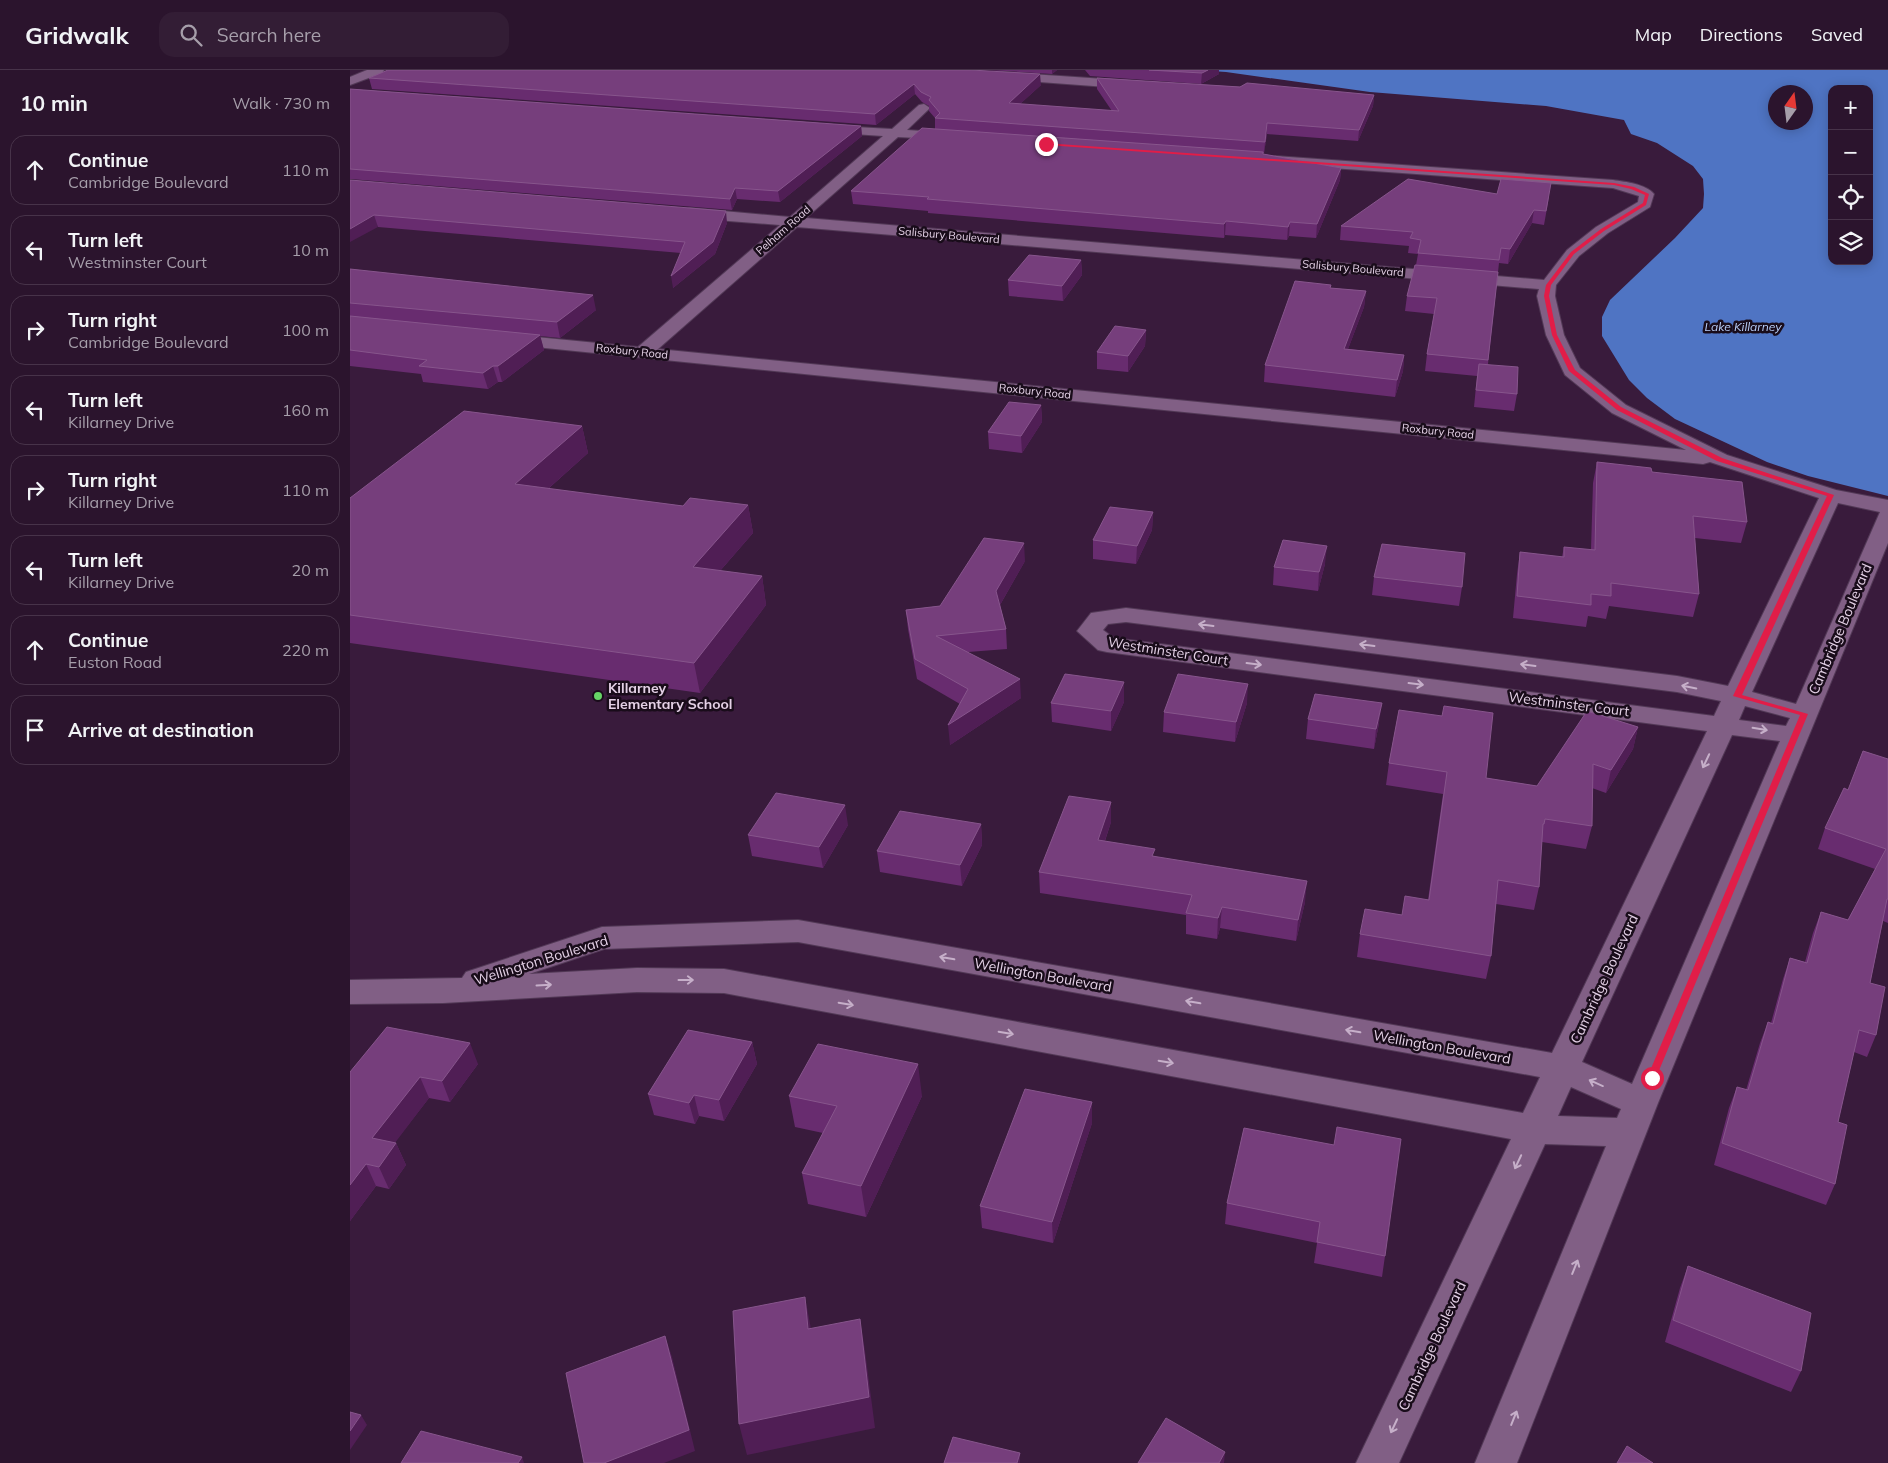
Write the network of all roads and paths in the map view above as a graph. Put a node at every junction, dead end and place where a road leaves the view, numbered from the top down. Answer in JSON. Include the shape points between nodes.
{"nodes":[{"id":1,"x":378,"y":70,"type":"edge"},
{"id":2,"x":993,"y":76,"type":"edge"},
{"id":3,"x":350,"y":81,"type":"edge"},
{"id":4,"x":1151,"y":86,"type":"edge"},
{"id":5,"x":924,"y":108,"type":"edge"},
{"id":6,"x":806,"y":126,"type":"edge"},
{"id":7,"x":896,"y":133,"type":"junction"},
{"id":8,"x":970,"y":138,"type":"edge"},
{"id":9,"x":1263,"y":159,"type":"edge"},
{"id":10,"x":678,"y":218,"type":"edge"},
{"id":11,"x":786,"y":227,"type":"junction"},
{"id":12,"x":1547,"y":290,"type":"junction"},
{"id":13,"x":487,"y":337,"type":"edge"},
{"id":14,"x":643,"y":352,"type":"junction"},
{"id":15,"x":1720,"y":459,"type":"junction"},
{"id":16,"x":1831,"y":495,"type":"junction"},
{"id":17,"x":1888,"y":507,"type":"edge"},
{"id":18,"x":1888,"y":516,"type":"edge"},
{"id":19,"x":1737,"y":696,"type":"junction"},
{"id":20,"x":1724,"y":724,"type":"junction"},
{"id":21,"x":1800,"y":724,"type":"junction"},
{"id":22,"x":443,"y":991,"type":"junction"},
{"id":23,"x":350,"y":992,"type":"edge"},
{"id":24,"x":1562,"y":1068,"type":"junction"},
{"id":25,"x":1634,"y":1118,"type":"junction"},
{"id":26,"x":1534,"y":1129,"type":"junction"},
{"id":27,"x":1377,"y":1463,"type":"edge"},
{"id":28,"x":1496,"y":1463,"type":"edge"}],
"edges":[{"from":1,"to":3,"type":"street"},
{"from":2,"to":4,"type":"street"},
{"from":5,"to":7,"type":"street","name":"Pelham Road"},
{"from":6,"to":7,"type":"street"},
{"from":7,"to":8,"type":"street"},
{"from":7,"to":11,"type":"street","name":"Pelham Road"},
{"from":9,"to":12,"type":"street","via":[[1614,184],[1647,194],[1645,204],[1602,230],[1573,253]]},
{"from":10,"to":11,"type":"street","name":"Salisbury Boulevard"},
{"from":11,"to":12,"type":"street","name":"Salisbury Boulevard"},
{"from":11,"to":14,"type":"street","name":"Pelham Road"},
{"from":12,"to":15,"type":"street","via":[[1555,335],[1572,371],[1619,408]]},
{"from":13,"to":14,"type":"street","name":"Roxbury Road"},
{"from":14,"to":15,"type":"street","name":"Roxbury Road"},
{"from":15,"to":16,"type":"street"},
{"from":16,"to":17,"type":"street"},
{"from":16,"to":19,"type":"street","name":"Cambridge Boulevard"},
{"from":18,"to":21,"type":"street","name":"Cambridge Boulevard"},
{"from":19,"to":20,"type":"street","name":"Cambridge Boulevard"},
{"from":19,"to":20,"type":"street","name":"Westminster Court","one_way":true,"via":[[1677,684],[1126,615],[1100,618],[1089,631],[1107,645]]},
{"from":19,"to":21,"type":"street","name":"Westminster Court"},
{"from":20,"to":21,"type":"street","name":"Westminster Court","one_way":true},
{"from":20,"to":24,"type":"street","name":"Cambridge Boulevard","one_way":true},
{"from":21,"to":25,"type":"street","name":"Cambridge Boulevard"},
{"from":22,"to":23,"type":"street","name":"Wellington Boulevard"},
{"from":24,"to":22,"type":"street","name":"Wellington Boulevard","one_way":true,"via":[[798,931],[602,938]]},
{"from":22,"to":26,"type":"street","name":"Wellington Boulevard","one_way":true,"via":[[637,980],[724,981]]},
{"from":25,"to":24,"type":"street","name":"Wellington Boulevard","one_way":true},
{"from":24,"to":26,"type":"street","name":"Cambridge Boulevard"},
{"from":25,"to":26,"type":"street","name":"Wellington Boulevard"},
{"from":28,"to":25,"type":"street","name":"Cambridge Boulevard","one_way":true},
{"from":26,"to":27,"type":"street","name":"Cambridge Boulevard","one_way":true}]}
